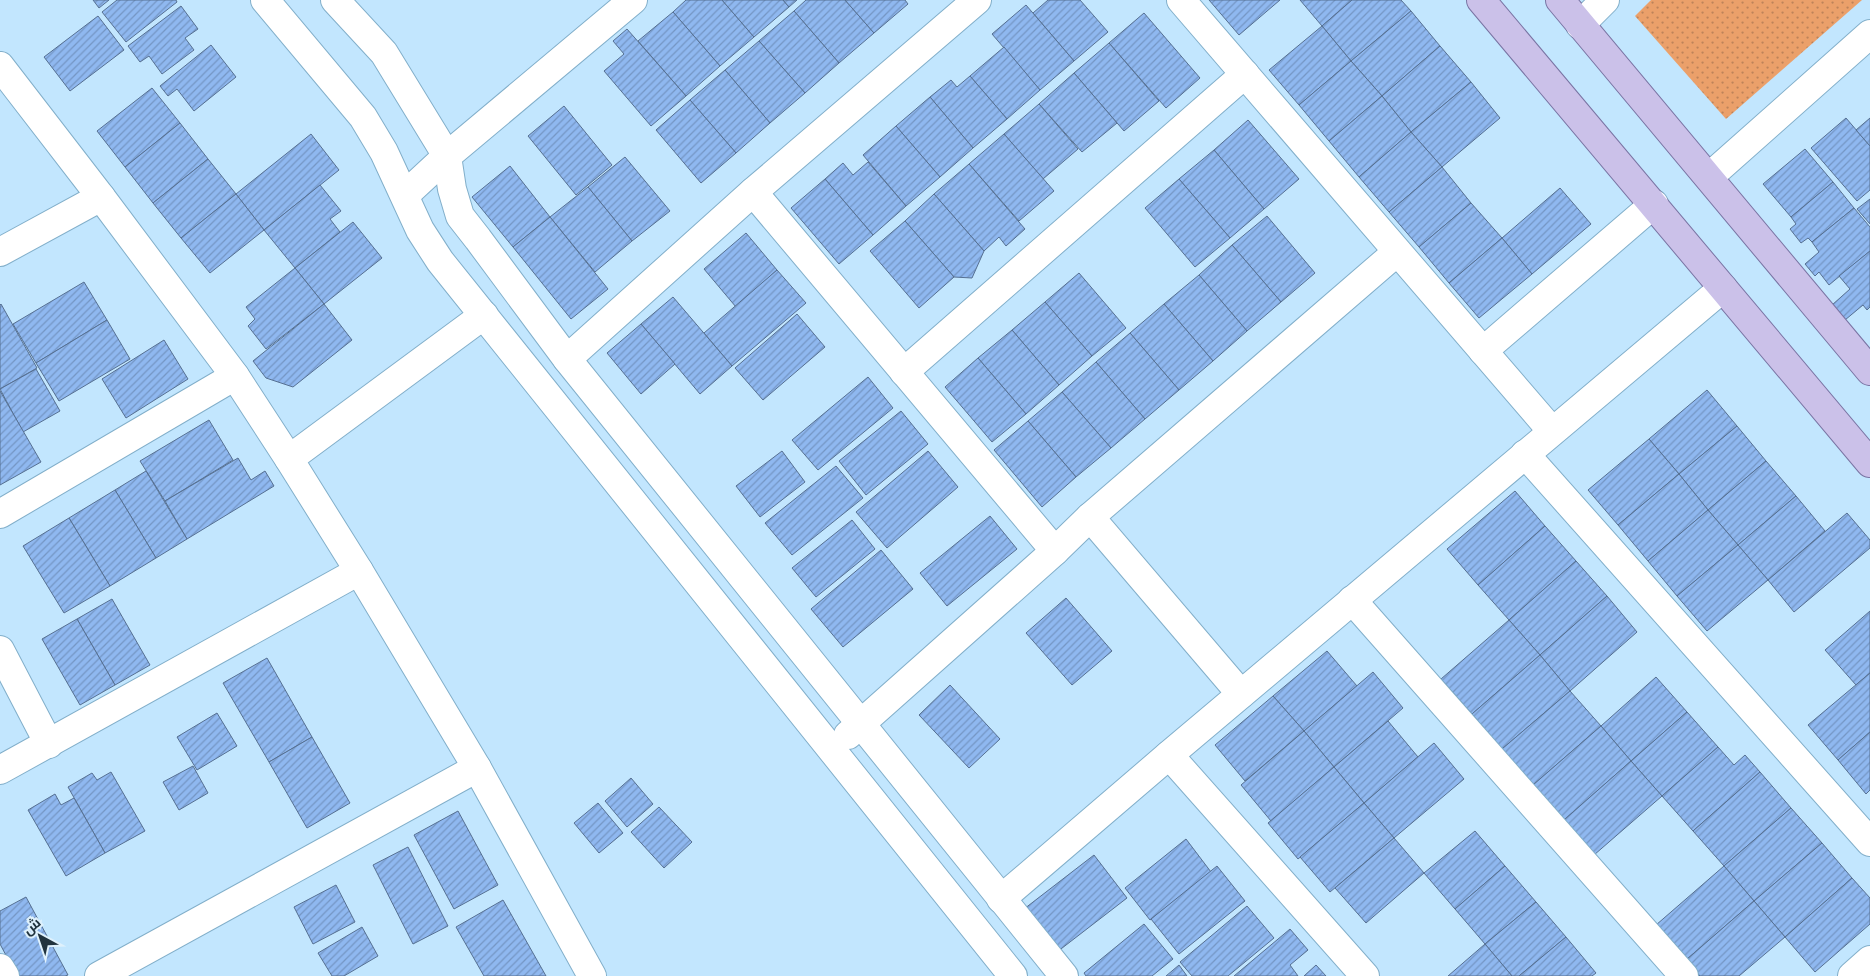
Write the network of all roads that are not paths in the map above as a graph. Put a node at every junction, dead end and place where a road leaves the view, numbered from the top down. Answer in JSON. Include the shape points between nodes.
{"nodes":[{"id":1,"x":265,"y":0,"type":"edge"},
{"id":2,"x":335,"y":0,"type":"edge"},
{"id":3,"x":633,"y":0,"type":"edge"},
{"id":4,"x":977,"y":0,"type":"edge"},
{"id":5,"x":1181,"y":0,"type":"edge"},
{"id":6,"x":1481,"y":0,"type":"edge"},
{"id":7,"x":1560,"y":0,"type":"edge"},
{"id":8,"x":1605,"y":0,"type":"edge"},
{"id":9,"x":1580,"y":24,"type":"junction"},
{"id":10,"x":1870,"y":34,"type":"edge"},
{"id":11,"x":0,"y":66,"type":"edge"},
{"id":12,"x":1245,"y":74,"type":"junction"},
{"id":13,"x":447,"y":156,"type":"junction"},
{"id":14,"x":1709,"y":177,"type":"junction"},
{"id":15,"x":753,"y":192,"type":"junction"},
{"id":16,"x":405,"y":195,"type":"junction"},
{"id":17,"x":101,"y":197,"type":"junction"},
{"id":18,"x":1654,"y":204,"type":"junction"},
{"id":19,"x":0,"y":252,"type":"edge"},
{"id":20,"x":1397,"y":252,"type":"junction"},
{"id":21,"x":1723,"y":288,"type":"junction"},
{"id":22,"x":484,"y":316,"type":"junction"},
{"id":23,"x":1483,"y":350,"type":"junction"},
{"id":24,"x":1866,"y":358,"type":"edge"},
{"id":25,"x":567,"y":359,"type":"junction"},
{"id":26,"x":904,"y":372,"type":"junction"},
{"id":27,"x":235,"y":376,"type":"junction"},
{"id":28,"x":1552,"y":431,"type":"junction"},
{"id":29,"x":1525,"y":454,"type":"junction"},
{"id":30,"x":289,"y":459,"type":"junction"},
{"id":31,"x":1870,"y":463,"type":"edge"},
{"id":32,"x":0,"y":514,"type":"edge"},
{"id":33,"x":1090,"y":517,"type":"junction"},
{"id":34,"x":1055,"y":551,"type":"junction"},
{"id":35,"x":359,"y":572,"type":"junction"},
{"id":36,"x":1352,"y":600,"type":"junction"},
{"id":37,"x":0,"y":650,"type":"edge"},
{"id":38,"x":1241,"y":694,"type":"junction"},
{"id":39,"x":860,"y":724,"type":"junction"},
{"id":40,"x":49,"y":744,"type":"junction"},
{"id":41,"x":832,"y":749,"type":"junction"},
{"id":42,"x":1169,"y":754,"type":"junction"},
{"id":43,"x":477,"y":768,"type":"junction"},
{"id":44,"x":0,"y":770,"type":"edge"},
{"id":45,"x":1870,"y":842,"type":"edge"},
{"id":46,"x":1001,"y":899,"type":"junction"},
{"id":47,"x":1040,"y":946,"type":"junction"},
{"id":48,"x":1870,"y":960,"type":"edge"},
{"id":49,"x":0,"y":968,"type":"edge"},
{"id":50,"x":1008,"y":974,"type":"edge"},
{"id":51,"x":5,"y":976,"type":"edge"},
{"id":52,"x":99,"y":976,"type":"edge"},
{"id":53,"x":591,"y":976,"type":"edge"},
{"id":54,"x":1064,"y":976,"type":"edge"},
{"id":55,"x":1365,"y":976,"type":"edge"},
{"id":56,"x":1684,"y":976,"type":"edge"},
{"id":57,"x":1852,"y":976,"type":"edge"}],
"edges":[{"from":1,"to":16,"type":"street","via":[[363,117]]},
{"from":2,"to":13,"type":"street","via":[[384,53]]},
{"from":3,"to":13,"type":"street"},
{"from":4,"to":15,"type":"street"},
{"from":5,"to":12,"type":"street"},
{"from":6,"to":18,"type":"main road"},
{"from":7,"to":9,"type":"main road"},
{"from":8,"to":9,"type":"street"},
{"from":9,"to":14,"type":"main road"},
{"from":10,"to":14,"type":"street"},
{"from":11,"to":17,"type":"street"},
{"from":12,"to":20,"type":"street"},
{"from":12,"to":26,"type":"street"},
{"from":13,"to":16,"type":"street"},
{"from":13,"to":25,"type":"street","via":[[460,216]]},
{"from":14,"to":24,"type":"main road"},
{"from":15,"to":25,"type":"street"},
{"from":15,"to":26,"type":"street"},
{"from":16,"to":22,"type":"street","via":[[429,246]]},
{"from":17,"to":19,"type":"street"},
{"from":17,"to":27,"type":"street"},
{"from":18,"to":21,"type":"main road"},
{"from":18,"to":23,"type":"street"},
{"from":20,"to":23,"type":"street"},
{"from":20,"to":33,"type":"street"},
{"from":21,"to":28,"type":"street"},
{"from":21,"to":31,"type":"main road"},
{"from":22,"to":30,"type":"street"},
{"from":22,"to":41,"type":"street"},
{"from":23,"to":28,"type":"street"},
{"from":25,"to":39,"type":"street"},
{"from":26,"to":34,"type":"street"},
{"from":27,"to":30,"type":"street"},
{"from":27,"to":32,"type":"street"},
{"from":28,"to":29,"type":"street"},
{"from":29,"to":36,"type":"street"},
{"from":29,"to":45,"type":"street"},
{"from":30,"to":35,"type":"street"},
{"from":33,"to":34,"type":"street"},
{"from":33,"to":38,"type":"street"},
{"from":34,"to":39,"type":"street"},
{"from":35,"to":40,"type":"street"},
{"from":35,"to":43,"type":"street"},
{"from":36,"to":38,"type":"street"},
{"from":36,"to":56,"type":"street"},
{"from":37,"to":40,"type":"street"},
{"from":38,"to":42,"type":"street"},
{"from":39,"to":41,"type":"street"},
{"from":39,"to":46,"type":"street"},
{"from":40,"to":44,"type":"street"},
{"from":41,"to":50,"type":"street"},
{"from":42,"to":46,"type":"street"},
{"from":42,"to":55,"type":"street"},
{"from":43,"to":52,"type":"street"},
{"from":43,"to":53,"type":"street"},
{"from":46,"to":47,"type":"street"},
{"from":47,"to":50,"type":"street"},
{"from":47,"to":54,"type":"street"},
{"from":48,"to":57,"type":"street"},
{"from":49,"to":51,"type":"street"}]}
